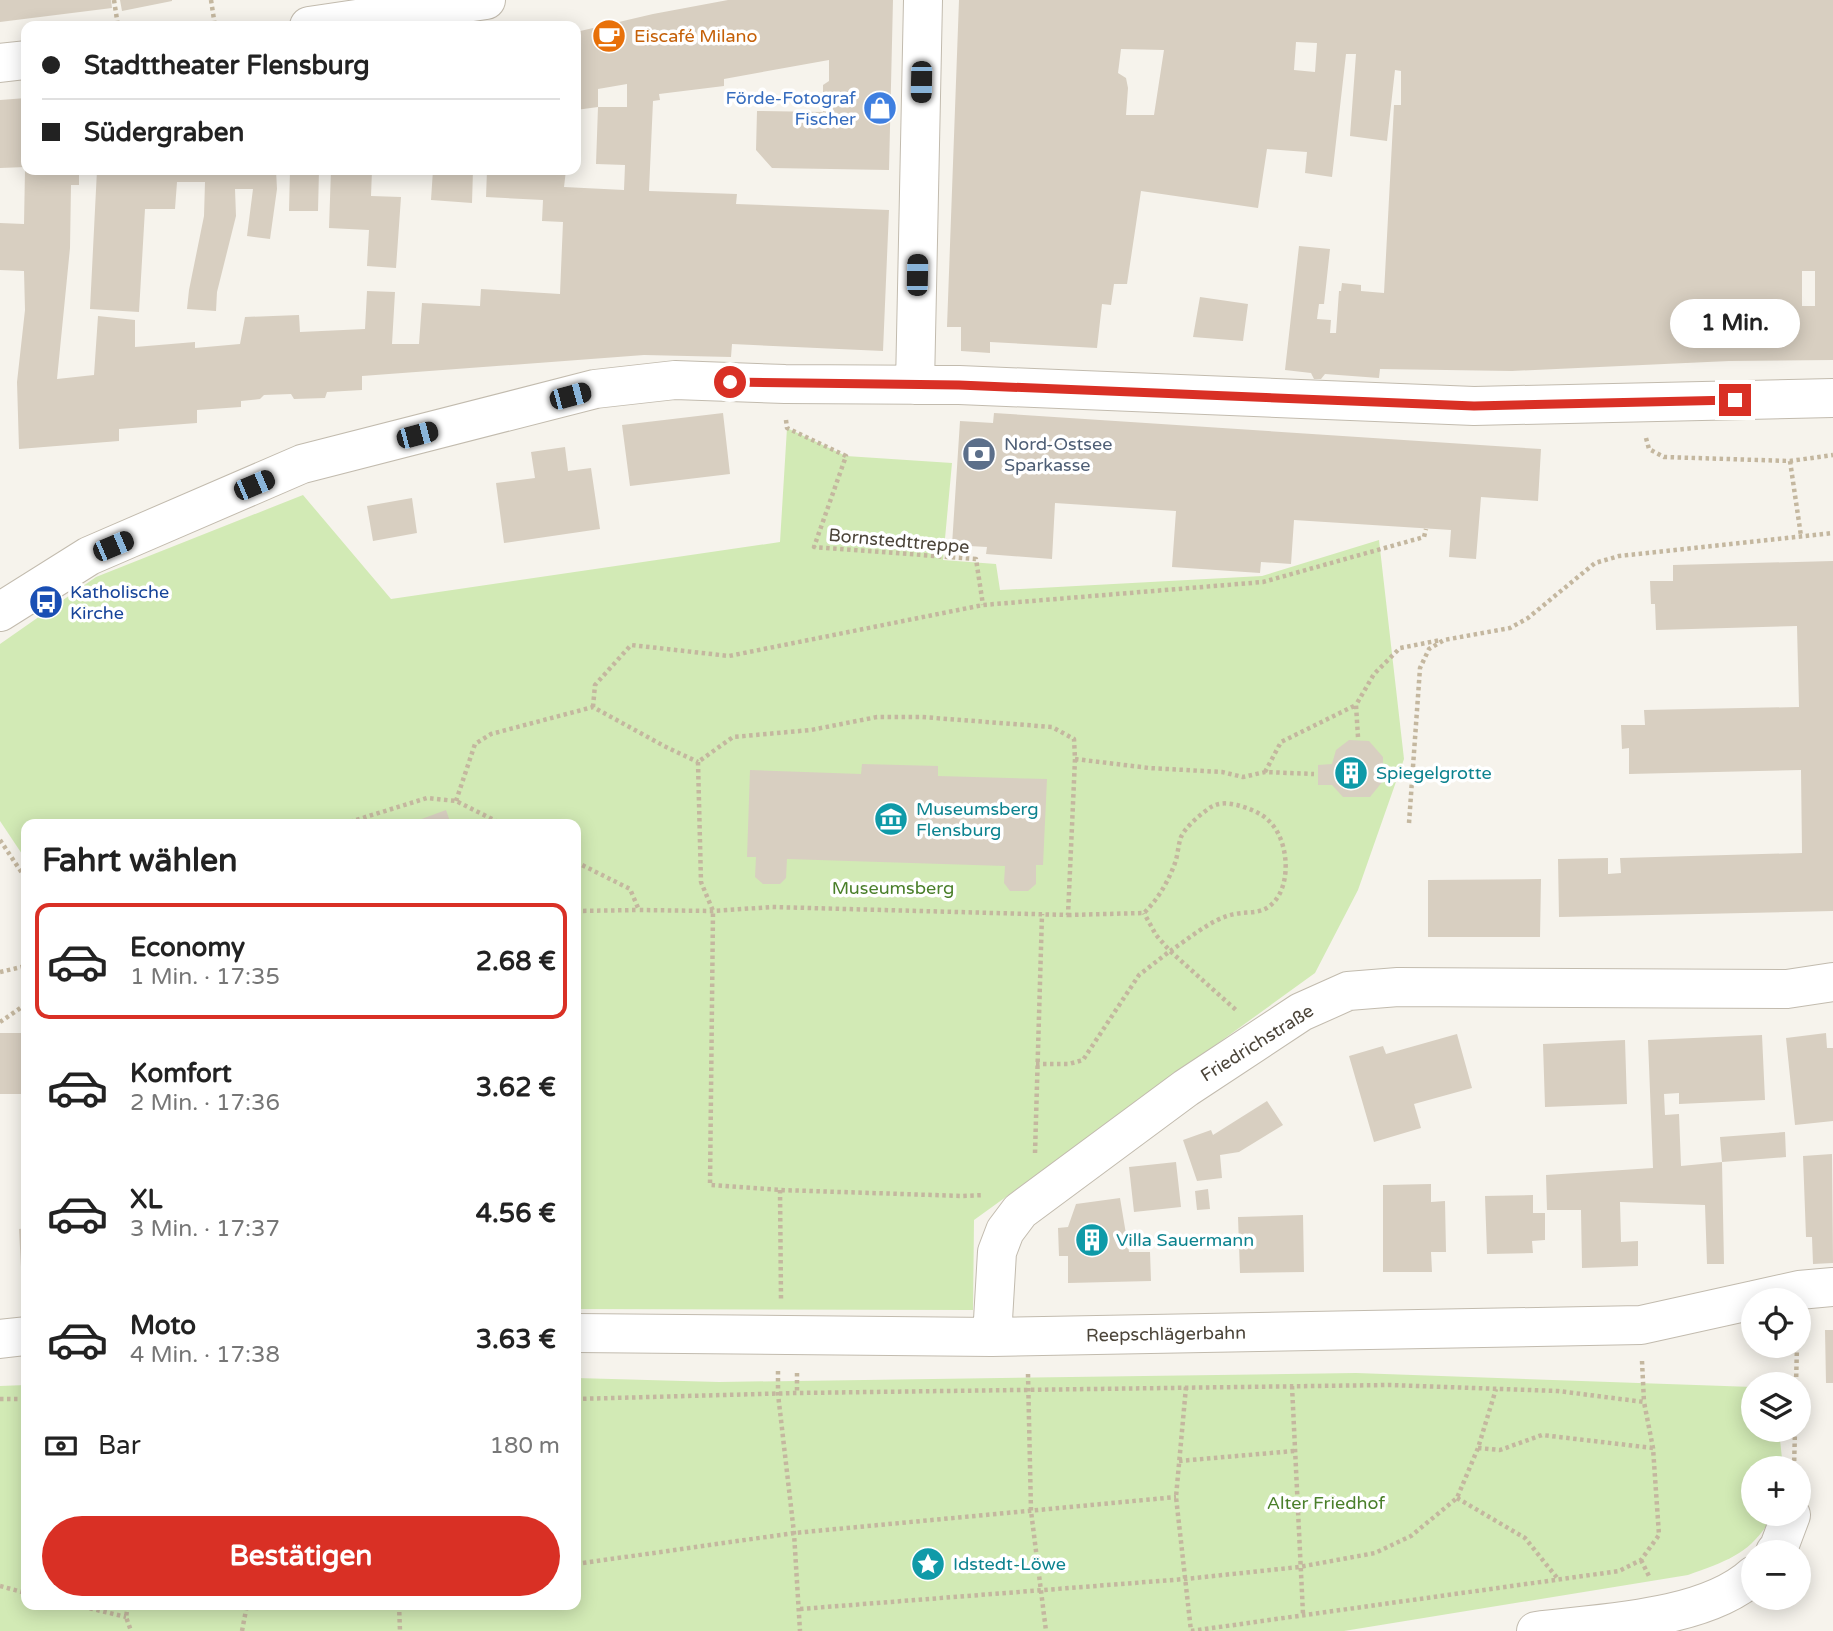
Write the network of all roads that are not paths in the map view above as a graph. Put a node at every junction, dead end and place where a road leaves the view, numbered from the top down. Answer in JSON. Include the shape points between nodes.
{"nodes":[{"id":1,"x":486,"y":0,"type":"edge"},
{"id":2,"x":923,"y":0,"type":"edge"},
{"id":3,"x":343,"y":21,"type":"edge"},
{"id":4,"x":21,"y":61,"type":"edge"},
{"id":5,"x":0,"y":63,"type":"edge"},
{"id":6,"x":915,"y":385,"type":"junction"},
{"id":7,"x":1833,"y":397,"type":"edge"},
{"id":8,"x":0,"y":612,"type":"edge"},
{"id":9,"x":1833,"y":982,"type":"edge"},
{"id":10,"x":1833,"y":1287,"type":"edge"},
{"id":11,"x":1811,"y":1289,"type":"edge"},
{"id":12,"x":1741,"y":1303,"type":"edge"},
{"id":13,"x":581,"y":1333,"type":"edge"},
{"id":14,"x":21,"y":1337,"type":"edge"},
{"id":15,"x":992,"y":1337,"type":"junction"},
{"id":16,"x":0,"y":1339,"type":"edge"},
{"id":17,"x":1741,"y":1585,"type":"edge"},
{"id":18,"x":1536,"y":1631,"type":"edge"}],
"edges":[{"from":1,"to":3,"type":"street"},
{"from":2,"to":6,"type":"street"},
{"from":4,"to":5,"type":"street"},
{"from":6,"to":7,"type":"street","via":[[1474,406]]},
{"from":6,"to":8,"type":"street","via":[[675,380],[595,389],[302,464],[89,556]]},
{"from":9,"to":15,"type":"street","name":"Friedrichstraße","via":[[1787,989],[1424,987],[1348,991],[1301,1012],[1186,1088],[1020,1211],[997,1252]]},
{"from":10,"to":11,"type":"street","name":"Reepschlägerbahn"},
{"from":12,"to":15,"type":"street","name":"Reepschlägerbahn","via":[[1641,1325]]},
{"from":13,"to":15,"type":"street","name":"Reepschlägerbahn","via":[[780,1350]]},
{"from":14,"to":16,"type":"street"},
{"from":17,"to":18,"type":"street","via":[[1667,1614]]}]}
